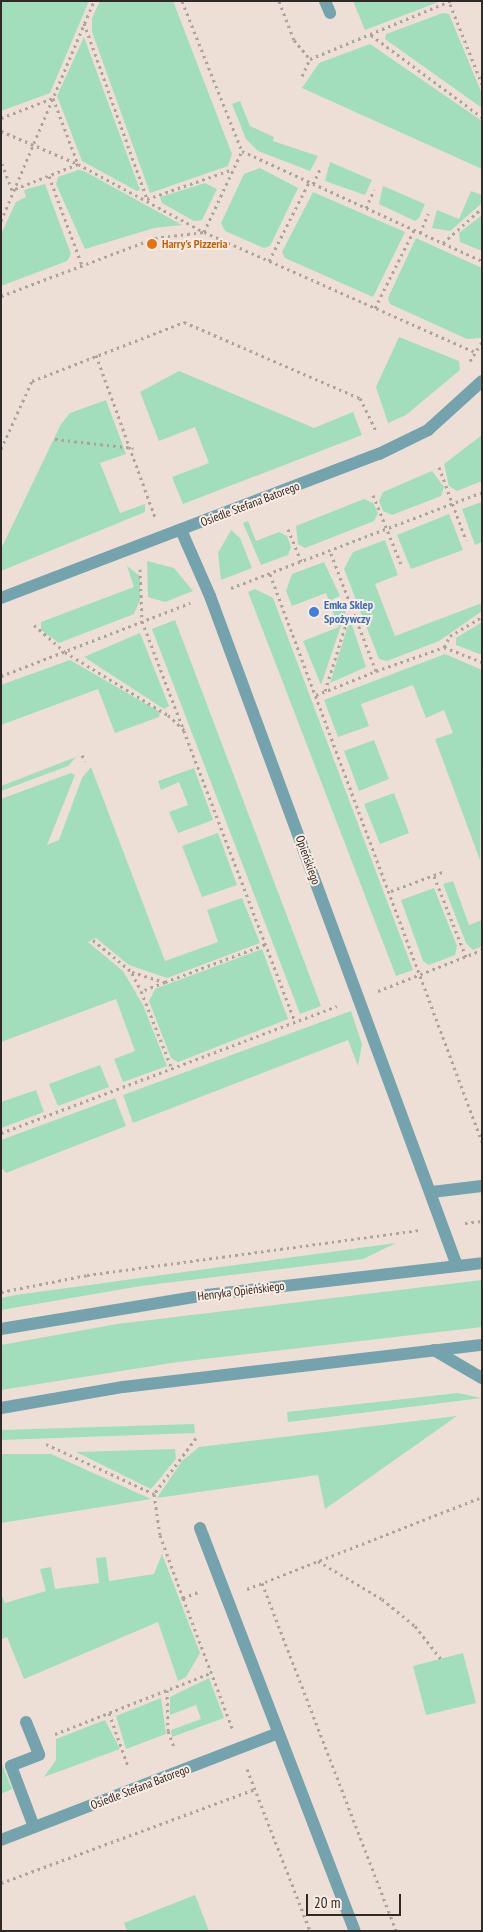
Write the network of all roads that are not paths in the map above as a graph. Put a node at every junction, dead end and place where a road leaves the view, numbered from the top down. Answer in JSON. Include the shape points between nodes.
{"nodes":[{"id":1,"x":482,"y":381,"type":"edge"},
{"id":2,"x":181,"y":530,"type":"junction"},
{"id":3,"x":1,"y":598,"type":"edge"},
{"id":4,"x":482,"y":1186,"type":"edge"},
{"id":5,"x":432,"y":1192,"type":"junction"},
{"id":6,"x":482,"y":1263,"type":"edge"},
{"id":7,"x":457,"y":1266,"type":"junction"},
{"id":8,"x":1,"y":1329,"type":"edge"},
{"id":9,"x":482,"y":1344,"type":"edge"},
{"id":10,"x":434,"y":1350,"type":"junction"},
{"id":11,"x":482,"y":1378,"type":"edge"},
{"id":12,"x":1,"y":1408,"type":"edge"},
{"id":13,"x":200,"y":1528,"type":"dead end"},
{"id":14,"x":26,"y":1722,"type":"dead end"},
{"id":15,"x":278,"y":1734,"type":"junction"},
{"id":16,"x":34,"y":1827,"type":"junction"},
{"id":17,"x":1,"y":1840,"type":"edge"},
{"id":18,"x":355,"y":1931,"type":"edge"}],
"edges":[{"from":1,"to":2,"type":"street","name":"Osiedle Stefana Batorego","via":[[428,430]]},
{"from":2,"to":3,"type":"street","name":"Osiedle Stefana Batorego"},
{"from":2,"to":5,"type":"street","name":"Opieńskiego","via":[[210,596]]},
{"from":4,"to":5,"type":"street"},
{"from":5,"to":7,"type":"street","name":"Opieńskiego"},
{"from":6,"to":7,"type":"street","name":"Henryka Opieńskiego"},
{"from":7,"to":8,"type":"street","name":"Henryka Opieńskiego","via":[[159,1301]]},
{"from":9,"to":10,"type":"street"},
{"from":10,"to":11,"type":"street"},
{"from":10,"to":12,"type":"street","via":[[123,1387]]},
{"from":13,"to":15,"type":"street"},
{"from":14,"to":16,"type":"street","via":[[39,1755],[12,1766]]},
{"from":15,"to":16,"type":"street","name":"Osiedle Stefana Batorego"},
{"from":15,"to":18,"type":"street"},
{"from":16,"to":17,"type":"street","name":"Osiedle Stefana Batorego"}]}
